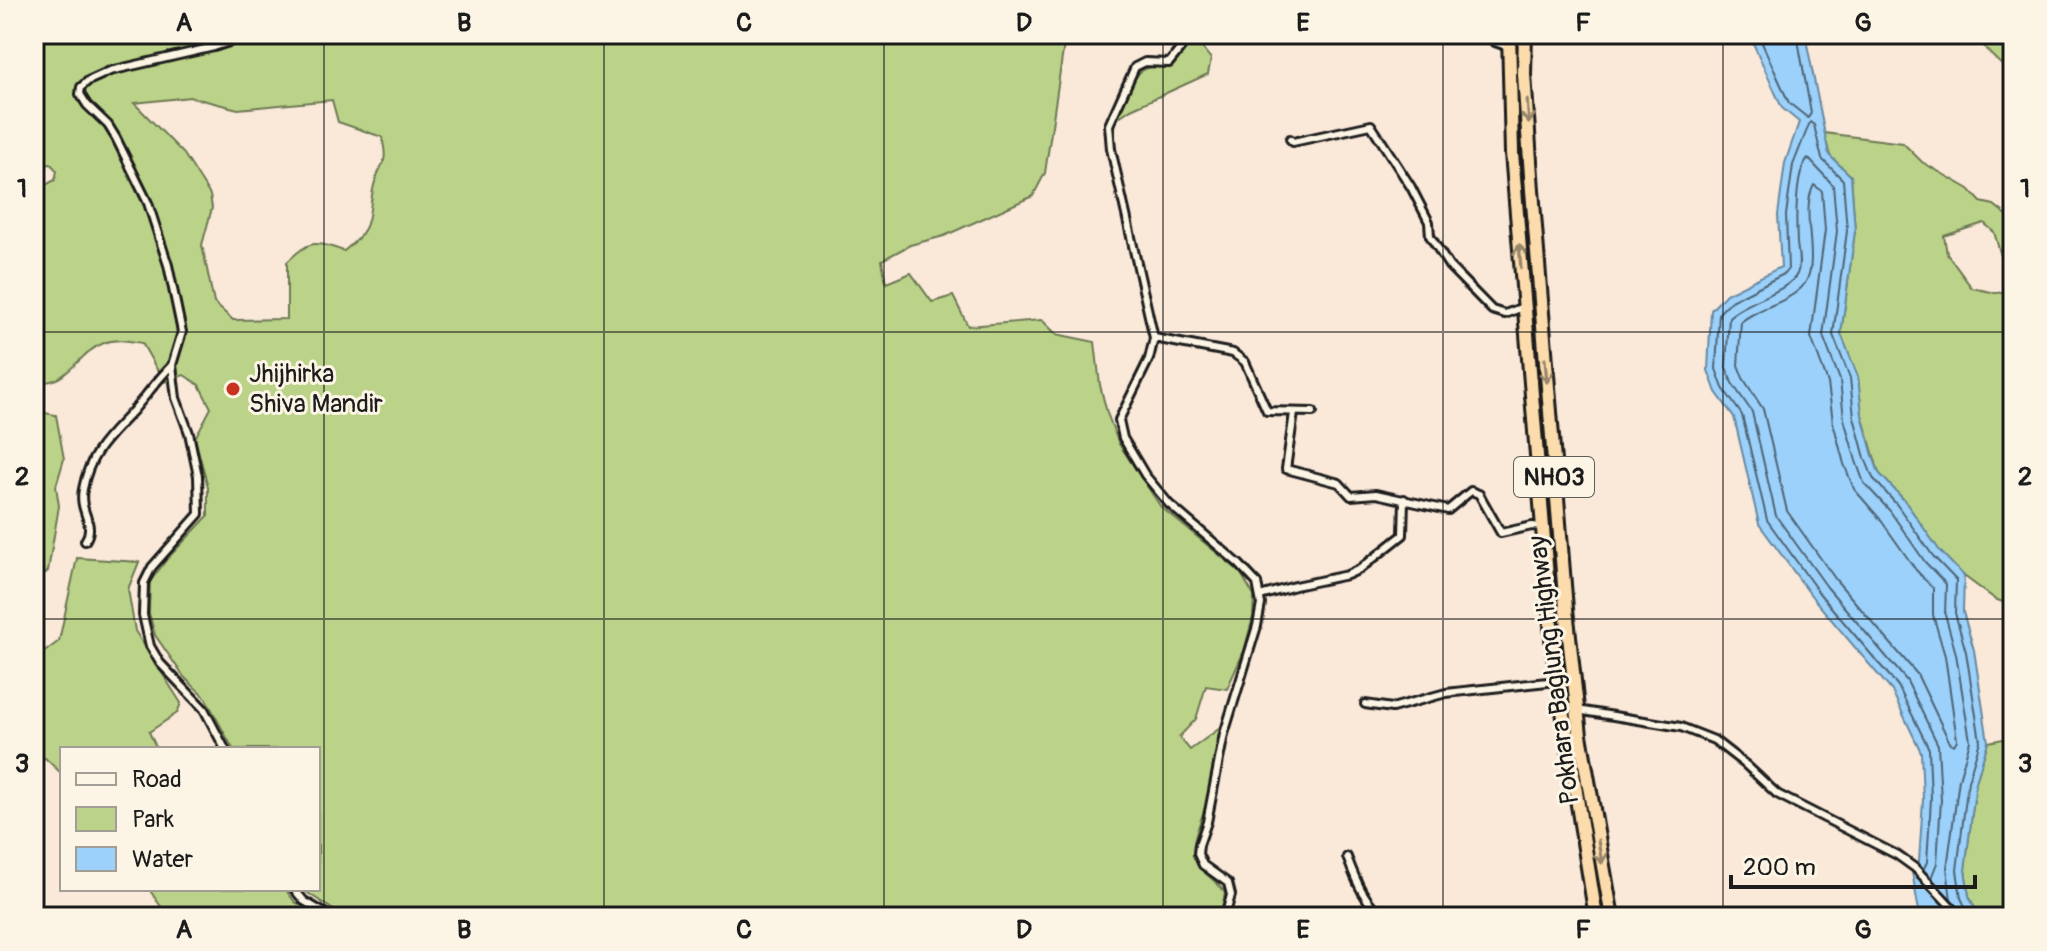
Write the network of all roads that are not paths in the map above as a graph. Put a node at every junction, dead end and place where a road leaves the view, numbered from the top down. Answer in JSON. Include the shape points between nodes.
{"nodes":[{"id":1,"x":253,"y":34,"type":"edge"},
{"id":2,"x":1174,"y":34,"type":"edge"},
{"id":3,"x":1485,"y":34,"type":"edge"},
{"id":4,"x":1525,"y":34,"type":"edge"},
{"id":5,"x":1509,"y":40,"type":"edge"},
{"id":6,"x":1290,"y":139,"type":"dead end"},
{"id":7,"x":1523,"y":307,"type":"junction"},
{"id":8,"x":1154,"y":338,"type":"junction"},
{"id":9,"x":172,"y":365,"type":"junction"},
{"id":10,"x":1313,"y":412,"type":"dead end"},
{"id":11,"x":1294,"y":413,"type":"junction"},
{"id":12,"x":1404,"y":499,"type":"junction"},
{"id":13,"x":1542,"y":527,"type":"junction"},
{"id":14,"x":85,"y":541,"type":"dead end"},
{"id":15,"x":1260,"y":596,"type":"junction"},
{"id":16,"x":1557,"y":681,"type":"junction"},
{"id":17,"x":1365,"y":704,"type":"dead end"},
{"id":18,"x":1577,"y":710,"type":"junction"},
{"id":19,"x":224,"y":747,"type":"edge"},
{"id":20,"x":1347,"y":857,"type":"dead end"},
{"id":21,"x":296,"y":891,"type":"edge"},
{"id":22,"x":331,"y":917,"type":"edge"},
{"id":23,"x":1225,"y":917,"type":"edge"},
{"id":24,"x":1386,"y":917,"type":"edge"},
{"id":25,"x":1433,"y":917,"type":"edge"},
{"id":26,"x":1479,"y":917,"type":"edge"},
{"id":27,"x":1596,"y":917,"type":"edge"},
{"id":28,"x":1612,"y":917,"type":"edge"},
{"id":29,"x":1961,"y":917,"type":"edge"}],
"edges":[{"from":1,"to":9,"type":"street","via":[[110,71],[81,87],[82,98],[116,138],[171,273],[182,332]]},
{"from":2,"to":8,"type":"street","via":[[1181,48],[1169,63],[1135,67],[1109,125]]},
{"from":3,"to":5,"type":"street","via":[[1495,42]]},
{"from":4,"to":18,"type":"highway","name":"Pokhara Baglung Highway","number":"NH03","one_way":true,"via":[[1535,237]]},
{"from":7,"to":5,"type":"highway","name":"Pokhara Baglung Highway","one_way":true},
{"from":6,"to":7,"type":"street","via":[[1371,125],[1411,187],[1429,222],[1430,236],[1449,266],[1492,310],[1505,314]]},
{"from":7,"to":13,"type":"highway","name":"Pokhara Baglung Highway"},
{"from":8,"to":11,"type":"street","via":[[1233,353],[1245,362],[1267,411]]},
{"from":8,"to":15,"type":"street","via":[[1119,420],[1123,438],[1169,504],[1239,564],[1257,583]]},
{"from":9,"to":14,"type":"street","via":[[110,432],[93,459],[81,499],[90,525]]},
{"from":9,"to":19,"type":"street","via":[[198,476],[199,514],[152,567],[144,583],[143,615],[160,663],[204,709]]},
{"from":10,"to":11,"type":"street"},
{"from":11,"to":12,"type":"street","via":[[1286,469],[1339,483],[1351,496]]},
{"from":12,"to":13,"type":"street","via":[[1448,510],[1471,491],[1479,494],[1501,533]]},
{"from":12,"to":15,"type":"street","via":[[1403,535],[1360,569]]},
{"from":13,"to":16,"type":"highway","name":"Pokhara Baglung Highway"},
{"from":15,"to":23,"type":"street","via":[[1257,626],[1224,734],[1198,854],[1203,865],[1228,883],[1231,895]]},
{"from":16,"to":17,"type":"street","via":[[1446,693],[1392,708]]},
{"from":16,"to":27,"type":"highway","name":"Pokhara Baglung Highway"},
{"from":18,"to":28,"type":"highway","name":"Pokhara Baglung Highway","number":"NH03","one_way":true},
{"from":18,"to":29,"type":"street","via":[[1681,727],[1714,740],[1777,794],[1897,855]]},
{"from":20,"to":24,"type":"street","via":[[1355,879]]},
{"from":21,"to":22,"type":"street"},
{"from":25,"to":26,"type":"street"}]}
